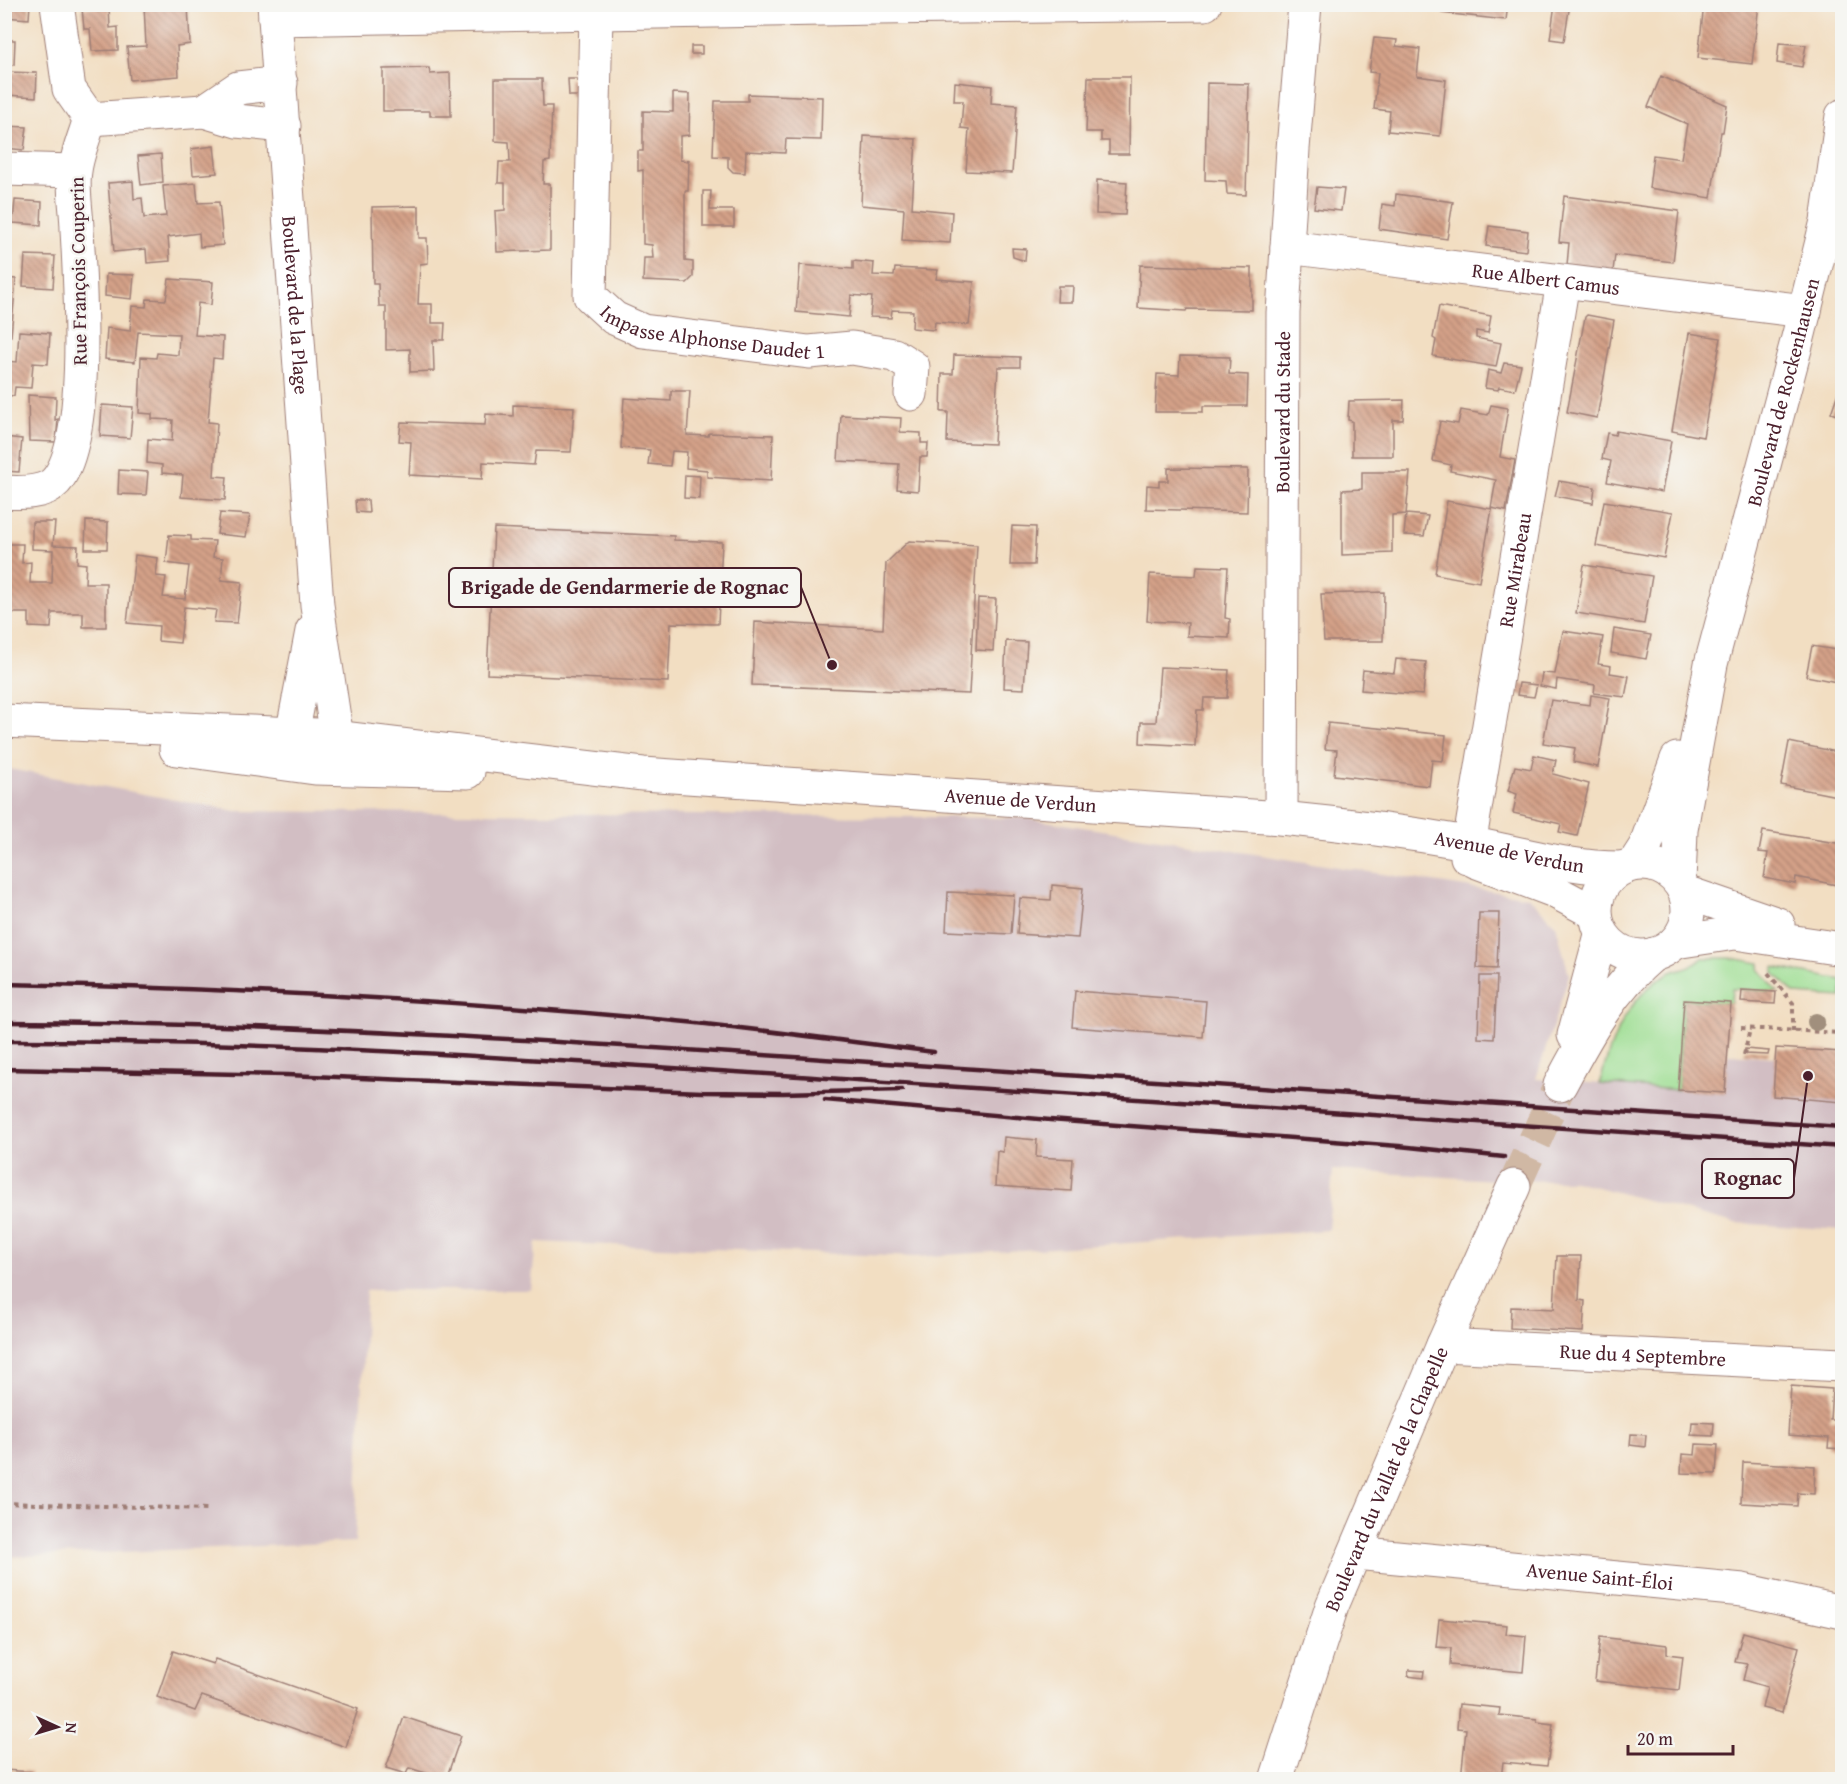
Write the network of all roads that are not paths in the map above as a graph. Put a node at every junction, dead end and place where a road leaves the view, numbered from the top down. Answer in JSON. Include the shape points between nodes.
{"nodes":[{"id":1,"x":57,"y":4,"type":"edge"},
{"id":2,"x":1205,"y":4,"type":"edge"},
{"id":3,"x":1305,"y":4,"type":"edge"},
{"id":4,"x":1127,"y":5,"type":"edge"},
{"id":5,"x":876,"y":6,"type":"edge"},
{"id":6,"x":576,"y":10,"type":"edge"},
{"id":7,"x":275,"y":11,"type":"edge"},
{"id":8,"x":281,"y":84,"type":"junction"},
{"id":9,"x":204,"y":111,"type":"junction"},
{"id":10,"x":1842,"y":116,"type":"edge"},
{"id":11,"x":90,"y":119,"type":"junction"},
{"id":12,"x":284,"y":126,"type":"junction"},
{"id":13,"x":4,"y":169,"type":"edge"},
{"id":14,"x":74,"y":171,"type":"junction"},
{"id":15,"x":1287,"y":247,"type":"junction"},
{"id":16,"x":1563,"y":282,"type":"junction"},
{"id":17,"x":1805,"y":311,"type":"junction"},
{"id":18,"x":911,"y":394,"type":"dead end"},
{"id":19,"x":4,"y":492,"type":"edge"},
{"id":20,"x":316,"y":605,"type":"junction"},
{"id":21,"x":1711,"y":664,"type":"junction"},
{"id":22,"x":4,"y":721,"type":"edge"},
{"id":23,"x":4,"y":726,"type":"edge"},
{"id":24,"x":292,"y":735,"type":"junction"},
{"id":25,"x":337,"y":746,"type":"junction"},
{"id":26,"x":258,"y":759,"type":"junction"},
{"id":27,"x":375,"y":770,"type":"junction"},
{"id":28,"x":643,"y":774,"type":"junction"},
{"id":29,"x":1281,"y":818,"type":"junction"},
{"id":30,"x":1468,"y":850,"type":"junction"},
{"id":31,"x":1627,"y":866,"type":"junction"},
{"id":32,"x":1682,"y":887,"type":"junction"},
{"id":33,"x":1598,"y":924,"type":"junction"},
{"id":34,"x":1842,"y":947,"type":"edge"},
{"id":35,"x":1665,"y":948,"type":"junction"},
{"id":36,"x":1515,"y":1186,"type":"tunnel mouth"},
{"id":37,"x":1443,"y":1345,"type":"junction"},
{"id":38,"x":1842,"y":1365,"type":"edge"},
{"id":39,"x":1355,"y":1552,"type":"junction"},
{"id":40,"x":1842,"y":1612,"type":"edge"},
{"id":41,"x":1276,"y":1779,"type":"edge"}],
"edges":[{"from":1,"to":11,"type":"street","via":[[69,89]]},
{"from":2,"to":4,"type":"street"},
{"from":3,"to":15,"type":"street","name":"Boulevard du Stade"},
{"from":4,"to":5,"type":"street"},
{"from":5,"to":6,"type":"street"},
{"from":6,"to":7,"type":"street"},
{"from":6,"to":18,"type":"street","name":"Impasse Alphonse Daudet 1","via":[[590,296],[615,318],[643,332],[809,352],[852,348],[894,356],[914,367]]},
{"from":7,"to":8,"type":"street","name":"Boulevard de la Plage"},
{"from":8,"to":9,"type":"street","via":[[238,88]]},
{"from":8,"to":12,"type":"street","name":"Boulevard de la Plage"},
{"from":9,"to":11,"type":"street"},
{"from":9,"to":12,"type":"street","via":[[237,121]]},
{"from":10,"to":17,"type":"street","name":"Boulevard de Rockenhausen","via":[[1827,221]]},
{"from":11,"to":14,"type":"street","name":"Rue François Couperin"},
{"from":12,"to":20,"type":"street","name":"Boulevard de la Plage"},
{"from":13,"to":14,"type":"street"},
{"from":14,"to":19,"type":"street","name":"Rue François Couperin","via":[[80,379],[76,426],[67,460],[56,481],[45,489]]},
{"from":15,"to":16,"type":"street","name":"Rue Albert Camus"},
{"from":15,"to":29,"type":"street","name":"Boulevard du Stade","via":[[1283,313]]},
{"from":16,"to":17,"type":"street","name":"Rue Albert Camus"},
{"from":16,"to":30,"type":"street","name":"Rue Mirabeau"},
{"from":17,"to":21,"type":"street","name":"Boulevard de Rockenhausen"},
{"from":20,"to":24,"type":"street","name":"Boulevard de la Plage"},
{"from":20,"to":25,"type":"street","name":"Boulevard de la Plage"},
{"from":21,"to":31,"type":"street","name":"Boulevard de Rockenhausen","via":[[1645,847]]},
{"from":21,"to":32,"type":"street","name":"Boulevard de Rockenhausen","via":[[1683,814]]},
{"from":22,"to":24,"type":"street"},
{"from":23,"to":26,"type":"street"},
{"from":24,"to":25,"type":"street"},
{"from":25,"to":26,"type":"street"},
{"from":25,"to":27,"type":"street"},
{"from":25,"to":28,"type":"street"},
{"from":26,"to":27,"type":"street","via":[[315,768]]},
{"from":27,"to":28,"type":"street"},
{"from":28,"to":29,"type":"street","name":"Avenue de Verdun"},
{"from":29,"to":30,"type":"street","name":"Avenue de Verdun","via":[[1397,832]]},
{"from":30,"to":31,"type":"street","name":"Avenue de Verdun","via":[[1594,868]]},
{"from":30,"to":33,"type":"street","name":"Avenue de Verdun","via":[[1552,890]]},
{"from":31,"to":32,"type":"street","name":"Avenue de Verdun","via":[[1659,867],[1670,872]]},
{"from":31,"to":33,"type":"street","name":"Avenue de Verdun","via":[[1604,885],[1598,898]]},
{"from":32,"to":34,"type":"street","name":"Avenue de Verdun"},
{"from":32,"to":35,"type":"street","via":[[1687,917]]},
{"from":33,"to":35,"type":"street","name":"Avenue de Verdun","via":[[1620,951],[1641,956]]},
{"from":33,"to":35,"type":"street","via":[[1560,1085],[1599,1015],[1632,973]]},
{"from":34,"to":35,"type":"street","name":"Avenue de Verdun","via":[[1735,933]]},
{"from":36,"to":37,"type":"street","name":"Boulevard du Vallat de la Chapelle"},
{"from":37,"to":38,"type":"street","name":"Rue du 4 Septembre"},
{"from":37,"to":39,"type":"street","name":"Boulevard du Vallat de la Chapelle"},
{"from":39,"to":40,"type":"street","name":"Avenue Saint-Éloi","via":[[1743,1590]]},
{"from":39,"to":41,"type":"street","name":"Boulevard du Vallat de la Chapelle","via":[[1332,1606]]}]}
